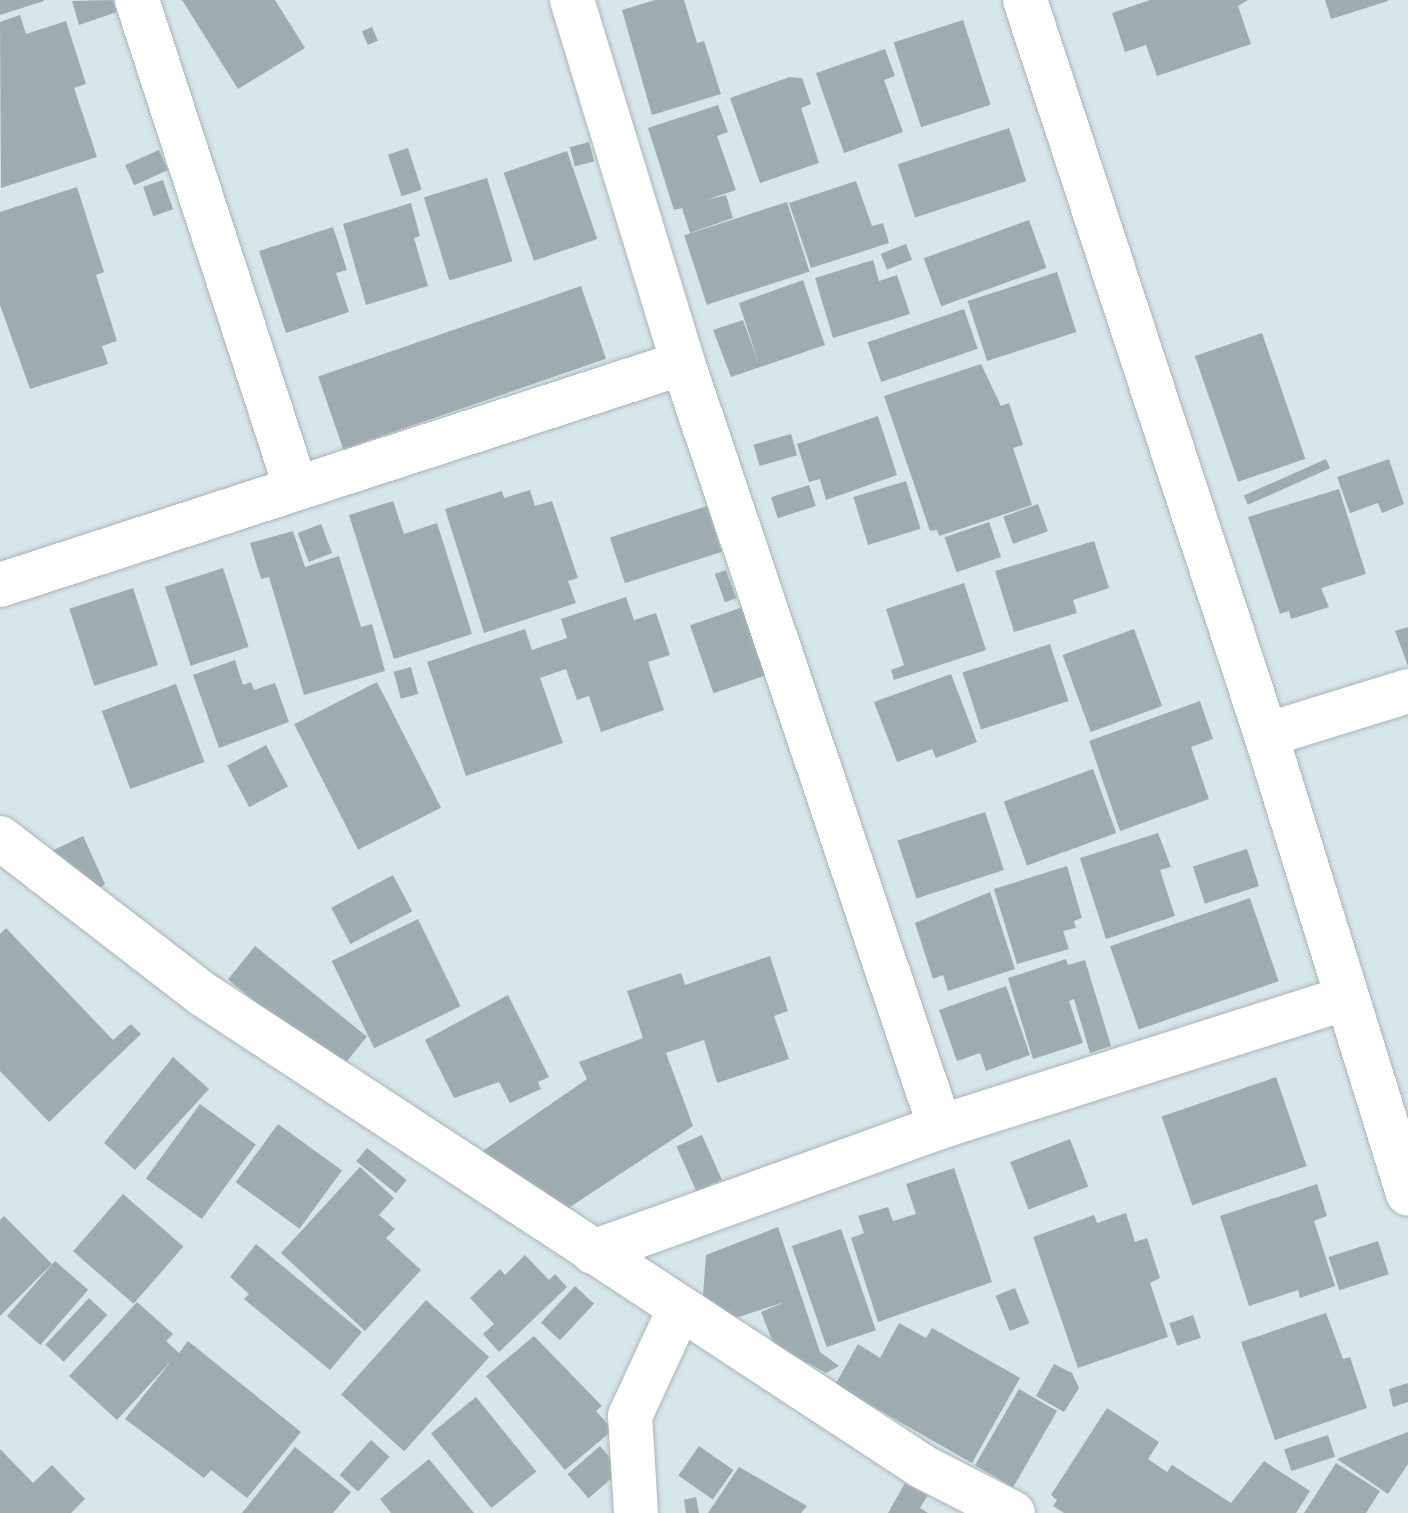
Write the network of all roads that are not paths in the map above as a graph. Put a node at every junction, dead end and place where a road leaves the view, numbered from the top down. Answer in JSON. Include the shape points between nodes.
{"nodes":[{"id":1,"x":137,"y":0,"type":"edge"},
{"id":2,"x":572,"y":0,"type":"edge"},
{"id":3,"x":1025,"y":0,"type":"edge"},
{"id":4,"x":683,"y":363,"type":"junction"},
{"id":5,"x":295,"y":485,"type":"junction"},
{"id":6,"x":0,"y":585,"type":"edge"},
{"id":7,"x":1408,"y":691,"type":"edge"},
{"id":8,"x":1266,"y":735,"type":"junction"},
{"id":9,"x":0,"y":838,"type":"edge"},
{"id":10,"x":1347,"y":998,"type":"junction"},
{"id":11,"x":940,"y":1127,"type":"junction"},
{"id":12,"x":1408,"y":1193,"type":"edge"},
{"id":13,"x":593,"y":1252,"type":"junction"},
{"id":14,"x":679,"y":1310,"type":"junction"},
{"id":15,"x":636,"y":1513,"type":"edge"},
{"id":16,"x":1013,"y":1513,"type":"edge"}],
"edges":[{"from":1,"to":5,"type":"street"},
{"from":2,"to":4,"type":"street"},
{"from":3,"to":8,"type":"street"},
{"from":4,"to":5,"type":"street"},
{"from":4,"to":11,"type":"street"},
{"from":5,"to":6,"type":"street"},
{"from":7,"to":8,"type":"street"},
{"from":8,"to":10,"type":"street"},
{"from":9,"to":13,"type":"street","via":[[204,995]]},
{"from":10,"to":11,"type":"street"},
{"from":10,"to":12,"type":"street"},
{"from":11,"to":13,"type":"street"},
{"from":13,"to":14,"type":"street"},
{"from":14,"to":15,"type":"street","via":[[630,1416],[631,1498]]},
{"from":14,"to":16,"type":"street","via":[[923,1467]]}]}
